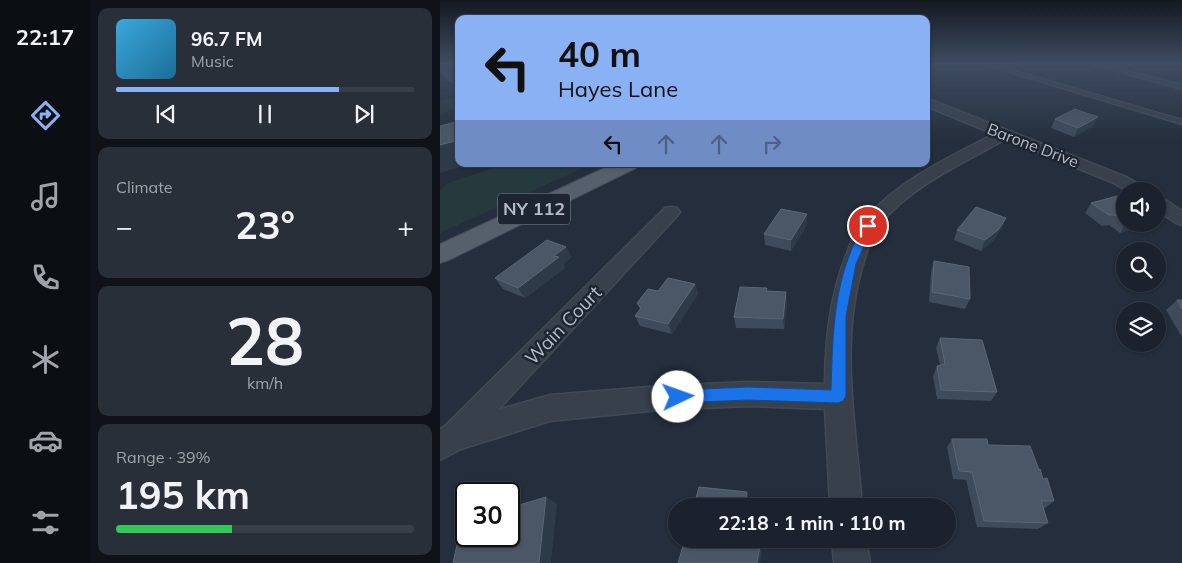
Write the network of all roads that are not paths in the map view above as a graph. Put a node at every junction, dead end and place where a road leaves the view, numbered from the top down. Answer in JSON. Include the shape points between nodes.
{"nodes":[{"id":1,"x":1075,"y":90,"type":"edge"},
{"id":2,"x":930,"y":104,"type":"edge"},
{"id":3,"x":1182,"y":122,"type":"edge"},
{"id":4,"x":1004,"y":134,"type":"junction"},
{"id":5,"x":623,"y":167,"type":"edge"},
{"id":6,"x":1123,"y":182,"type":"edge"},
{"id":7,"x":1166,"y":208,"type":"edge"},
{"id":8,"x":671,"y":212,"type":"dead end"},
{"id":9,"x":1182,"y":219,"type":"edge"},
{"id":10,"x":440,"y":254,"type":"edge"},
{"id":11,"x":838,"y":396,"type":"junction"},
{"id":12,"x":447,"y":441,"type":"edge"},
{"id":13,"x":845,"y":498,"type":"edge"},
{"id":14,"x":850,"y":548,"type":"edge"},
{"id":15,"x":852,"y":563,"type":"edge"}],
"edges":[{"from":1,"to":3,"type":"lane"},
{"from":2,"to":4,"type":"street","name":"Barone Drive"},
{"from":4,"to":6,"type":"street","name":"Barone Drive"},
{"from":4,"to":11,"type":"street","via":[[896,198],[868,226],[851,264],[840,316]]},
{"from":5,"to":10,"type":"main road","number":"NY 112"},
{"from":7,"to":9,"type":"street"},
{"from":8,"to":12,"type":"street","name":"Wain Court"},
{"from":11,"to":12,"type":"street","via":[[739,394],[550,408]]},
{"from":11,"to":13,"type":"street"},
{"from":14,"to":15,"type":"street"}]}
